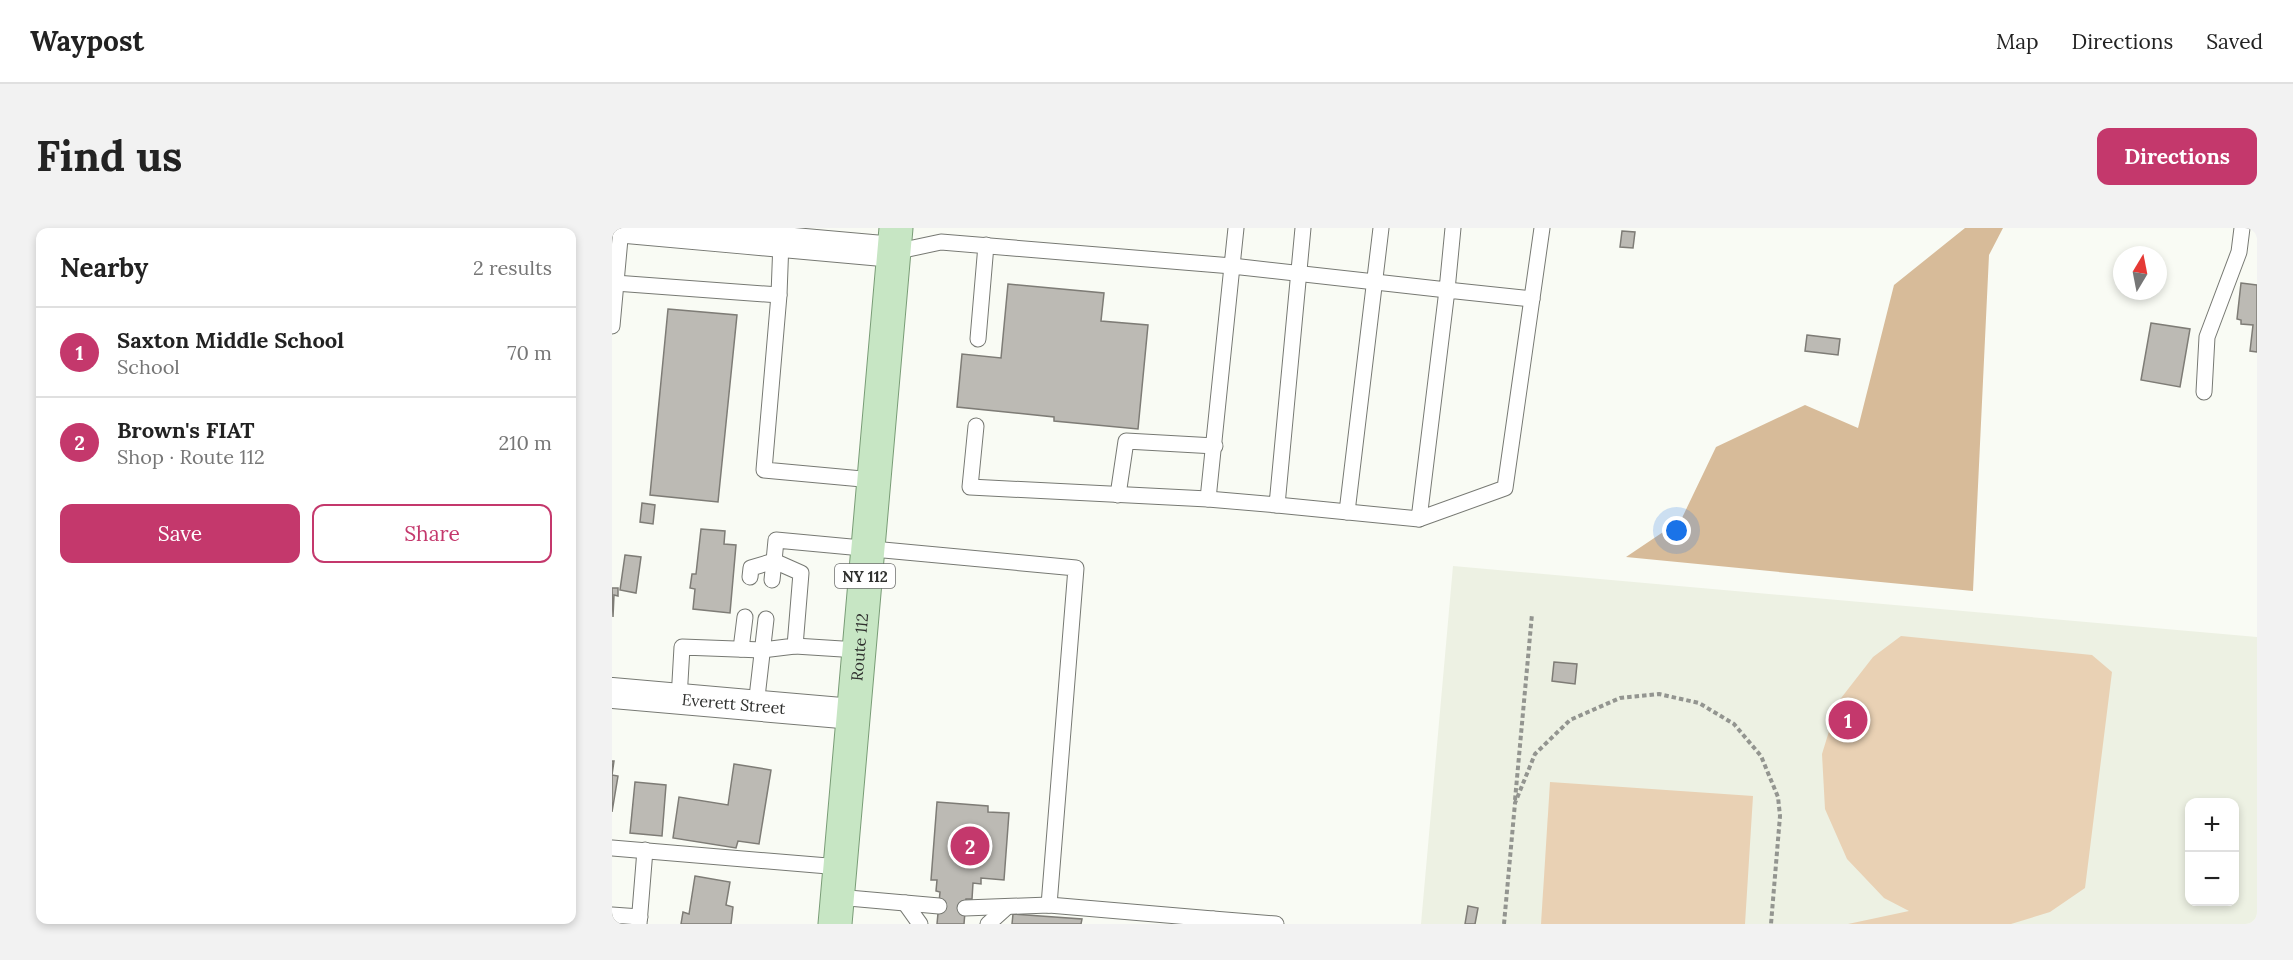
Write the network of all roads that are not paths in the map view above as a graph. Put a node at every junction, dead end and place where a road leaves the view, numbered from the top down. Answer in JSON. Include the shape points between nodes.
{"nodes":[{"id":1,"x":621,"y":228,"type":"edge"},
{"id":2,"x":627,"y":228,"type":"edge"},
{"id":3,"x":1236,"y":228,"type":"edge"},
{"id":4,"x":1304,"y":228,"type":"edge"},
{"id":5,"x":1381,"y":228,"type":"edge"},
{"id":6,"x":1453,"y":228,"type":"edge"},
{"id":7,"x":1542,"y":228,"type":"edge"},
{"id":8,"x":2242,"y":228,"type":"edge"},
{"id":9,"x":703,"y":231,"type":"edge"},
{"id":10,"x":895,"y":240,"type":"edge"},
{"id":11,"x":781,"y":241,"type":"junction"},
{"id":12,"x":986,"y":245,"type":"junction"},
{"id":13,"x":1232,"y":266,"type":"junction"},
{"id":14,"x":1299,"y":273,"type":"junction"},
{"id":15,"x":1376,"y":282,"type":"junction"},
{"id":16,"x":615,"y":283,"type":"junction"},
{"id":17,"x":1447,"y":290,"type":"junction"},
{"id":18,"x":779,"y":295,"type":"junction"},
{"id":19,"x":1532,"y":299,"type":"junction"},
{"id":20,"x":612,"y":326,"type":"edge"},
{"id":21,"x":978,"y":339,"type":"dead end"},
{"id":22,"x":2204,"y":392,"type":"dead end"},
{"id":23,"x":976,"y":426,"type":"dead end"},
{"id":24,"x":1215,"y":446,"type":"junction"},
{"id":25,"x":873,"y":480,"type":"junction"},
{"id":26,"x":1118,"y":495,"type":"junction"},
{"id":27,"x":1208,"y":499,"type":"junction"},
{"id":28,"x":1276,"y":505,"type":"junction"},
{"id":29,"x":1347,"y":512,"type":"junction"},
{"id":30,"x":1419,"y":519,"type":"junction"},
{"id":31,"x":867,"y":549,"type":"junction"},
{"id":32,"x":774,"y":561,"type":"junction"},
{"id":33,"x":750,"y":577,"type":"dead end"},
{"id":34,"x":771,"y":580,"type":"dead end"},
{"id":35,"x":745,"y":617,"type":"dead end"},
{"id":36,"x":766,"y":619,"type":"dead end"},
{"id":37,"x":795,"y":646,"type":"junction"},
{"id":38,"x":741,"y":649,"type":"junction"},
{"id":39,"x":762,"y":650,"type":"junction"},
{"id":40,"x":858,"y":650,"type":"junction"},
{"id":41,"x":612,"y":693,"type":"edge"},
{"id":42,"x":679,"y":699,"type":"junction"},
{"id":43,"x":756,"y":706,"type":"junction"},
{"id":44,"x":853,"y":714,"type":"junction"},
{"id":45,"x":612,"y":848,"type":"edge"},
{"id":46,"x":645,"y":850,"type":"junction"},
{"id":47,"x":837,"y":896,"type":"edge"},
{"id":48,"x":904,"y":903,"type":"junction"},
{"id":49,"x":1049,"y":905,"type":"junction"},
{"id":50,"x":939,"y":906,"type":"dead end"},
{"id":51,"x":1007,"y":907,"type":"junction"},
{"id":52,"x":965,"y":908,"type":"dead end"},
{"id":53,"x":612,"y":915,"type":"edge"},
{"id":54,"x":639,"y":920,"type":"edge"},
{"id":55,"x":1213,"y":922,"type":"edge"},
{"id":56,"x":920,"y":924,"type":"edge"},
{"id":57,"x":988,"y":924,"type":"edge"},
{"id":58,"x":1276,"y":924,"type":"edge"}],
"edges":[{"from":1,"to":16,"type":"lane"},
{"from":2,"to":9,"type":"street"},
{"from":3,"to":13,"type":"lane"},
{"from":4,"to":14,"type":"lane"},
{"from":5,"to":15,"type":"lane"},
{"from":6,"to":17,"type":"lane"},
{"from":7,"to":19,"type":"lane"},
{"from":8,"to":22,"type":"lane","via":[[2239,252],[2207,337]]},
{"from":9,"to":11,"type":"street"},
{"from":10,"to":11,"type":"street"},
{"from":10,"to":12,"type":"lane"},
{"from":10,"to":25,"type":"main road","name":"Route 112","number":"NY 112"},
{"from":11,"to":18,"type":"lane"},
{"from":12,"to":13,"type":"lane"},
{"from":12,"to":21,"type":"lane"},
{"from":13,"to":14,"type":"lane"},
{"from":13,"to":24,"type":"lane"},
{"from":14,"to":15,"type":"lane"},
{"from":14,"to":28,"type":"lane"},
{"from":15,"to":17,"type":"lane"},
{"from":15,"to":29,"type":"lane"},
{"from":16,"to":18,"type":"lane"},
{"from":16,"to":20,"type":"lane"},
{"from":17,"to":19,"type":"lane"},
{"from":17,"to":30,"type":"lane"},
{"from":18,"to":25,"type":"lane","via":[[764,470]]},
{"from":19,"to":30,"type":"lane","via":[[1505,488]]},
{"from":23,"to":26,"type":"lane","via":[[970,488]]},
{"from":24,"to":26,"type":"lane","via":[[1125,441]]},
{"from":24,"to":27,"type":"lane"},
{"from":25,"to":31,"type":"main road","name":"Route 112","number":"NY 112"},
{"from":26,"to":27,"type":"lane"},
{"from":27,"to":28,"type":"lane"},
{"from":28,"to":29,"type":"lane"},
{"from":29,"to":30,"type":"lane"},
{"from":31,"to":32,"type":"lane","via":[[776,540]]},
{"from":31,"to":40,"type":"main road","name":"Route 112","number":"NY 112"},
{"from":31,"to":49,"type":"lane","via":[[1076,568]]},
{"from":32,"to":33,"type":"lane","via":[[751,568]]},
{"from":32,"to":34,"type":"lane"},
{"from":32,"to":37,"type":"lane","via":[[801,573]]},
{"from":35,"to":38,"type":"lane"},
{"from":36,"to":39,"type":"lane"},
{"from":37,"to":39,"type":"lane"},
{"from":37,"to":40,"type":"lane"},
{"from":38,"to":39,"type":"lane"},
{"from":38,"to":42,"type":"lane","via":[[682,647]]},
{"from":39,"to":43,"type":"lane"},
{"from":40,"to":44,"type":"main road","name":"Route 112","number":"NY 112"},
{"from":41,"to":42,"type":"street","name":"Everett Street"},
{"from":42,"to":43,"type":"street","name":"Everett Street"},
{"from":43,"to":44,"type":"street","name":"Everett Street"},
{"from":44,"to":47,"type":"main road","name":"Route 112","number":"NY 112"},
{"from":45,"to":46,"type":"lane"},
{"from":46,"to":47,"type":"lane"},
{"from":46,"to":54,"type":"lane"},
{"from":47,"to":48,"type":"lane"},
{"from":48,"to":50,"type":"lane"},
{"from":48,"to":56,"type":"lane"},
{"from":49,"to":51,"type":"lane"},
{"from":49,"to":55,"type":"lane"},
{"from":51,"to":52,"type":"lane"},
{"from":51,"to":57,"type":"lane"},
{"from":53,"to":54,"type":"lane"},
{"from":55,"to":58,"type":"lane"}]}
